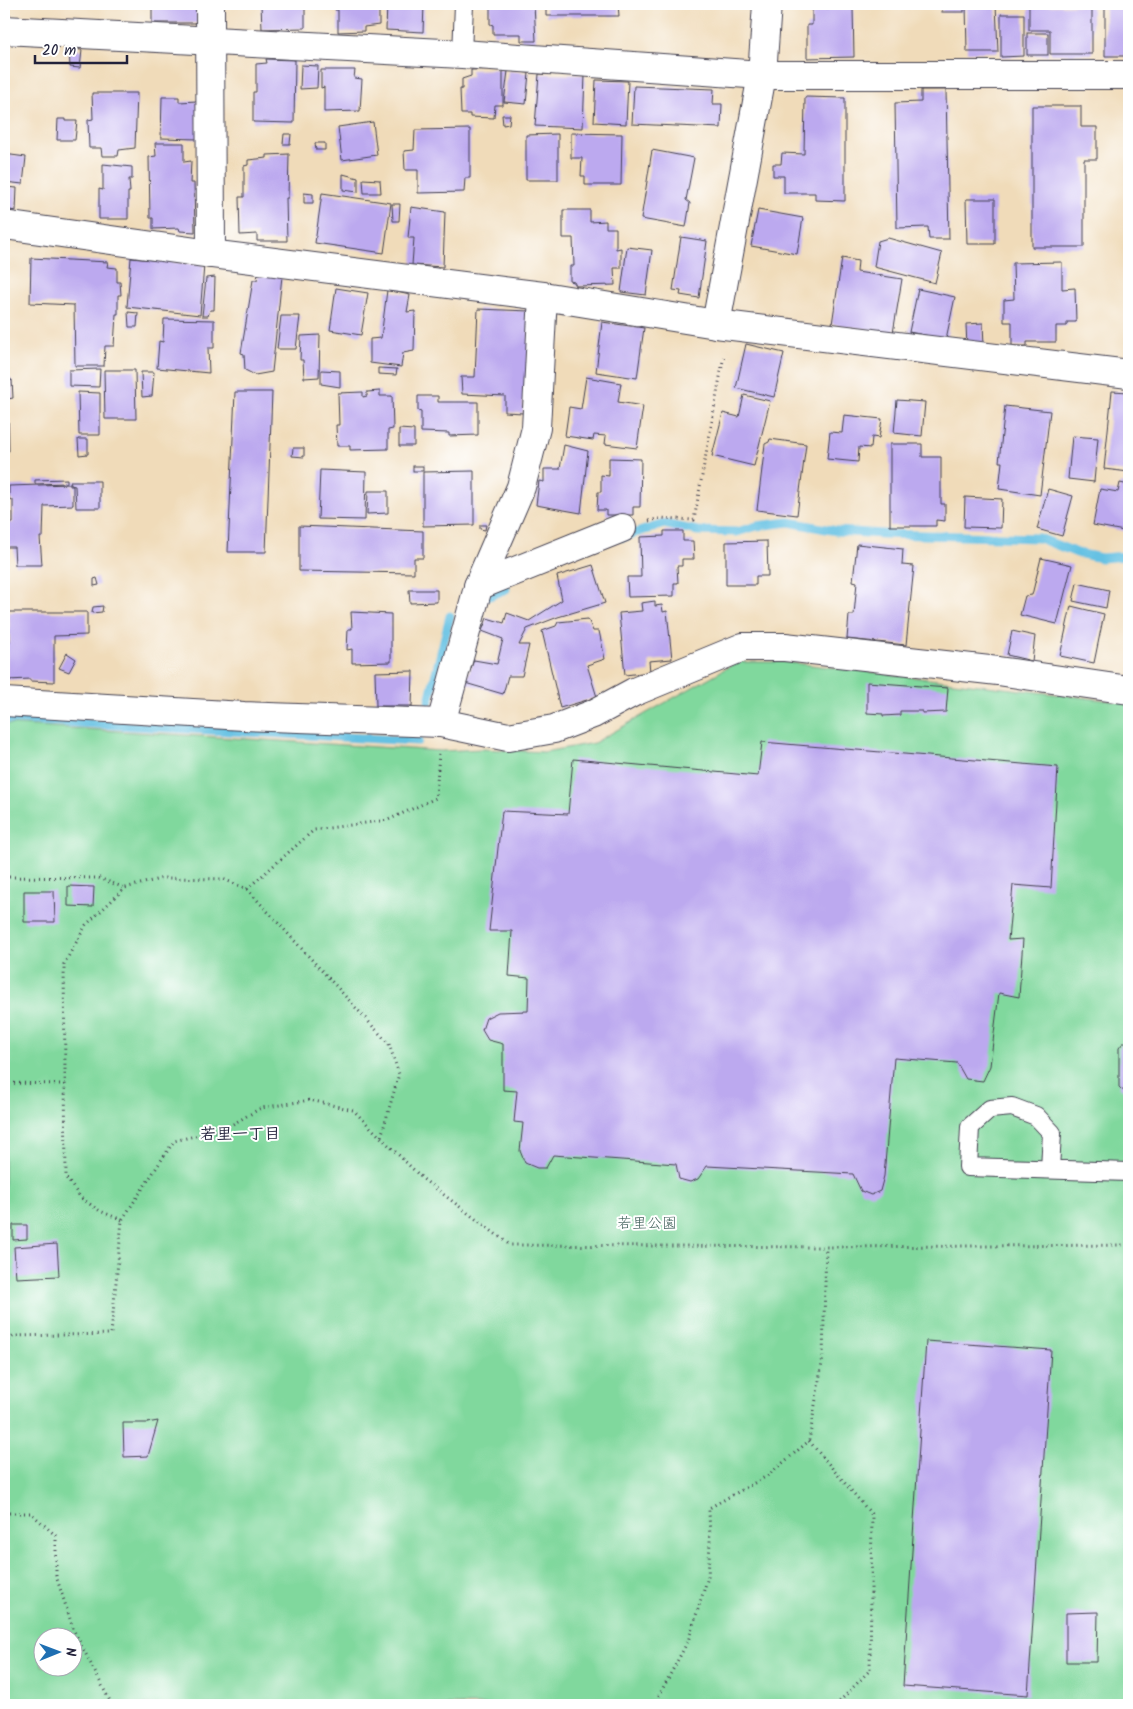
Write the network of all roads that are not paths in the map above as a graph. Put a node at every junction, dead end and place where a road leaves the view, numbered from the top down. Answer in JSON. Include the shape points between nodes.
{"nodes":[{"id":1,"x":210,"y":4,"type":"edge"},
{"id":2,"x":464,"y":4,"type":"edge"},
{"id":3,"x":767,"y":4,"type":"edge"},
{"id":4,"x":4,"y":30,"type":"edge"},
{"id":5,"x":209,"y":41,"type":"junction"},
{"id":6,"x":462,"y":54,"type":"junction"},
{"id":7,"x":762,"y":75,"type":"junction"},
{"id":8,"x":1129,"y":75,"type":"edge"},
{"id":9,"x":4,"y":225,"type":"edge"},
{"id":10,"x":212,"y":254,"type":"junction"},
{"id":11,"x":542,"y":296,"type":"junction"},
{"id":12,"x":723,"y":325,"type":"junction"},
{"id":13,"x":1129,"y":374,"type":"edge"},
{"id":14,"x":622,"y":528,"type":"road end"},
{"id":15,"x":478,"y":586,"type":"junction"},
{"id":16,"x":1129,"y":690,"type":"edge"},
{"id":17,"x":4,"y":702,"type":"edge"},
{"id":18,"x":441,"y":723,"type":"junction"},
{"id":19,"x":1050,"y":1169,"type":"junction"},
{"id":20,"x":1129,"y":1172,"type":"edge"}],
"edges":[{"from":1,"to":5,"type":"street"},
{"from":2,"to":6,"type":"lane"},
{"from":3,"to":7,"type":"street"},
{"from":4,"to":5,"type":"street"},
{"from":5,"to":6,"type":"street"},
{"from":5,"to":10,"type":"street"},
{"from":6,"to":7,"type":"street"},
{"from":7,"to":8,"type":"street"},
{"from":7,"to":12,"type":"street"},
{"from":9,"to":10,"type":"street"},
{"from":10,"to":11,"type":"street"},
{"from":11,"to":12,"type":"street"},
{"from":11,"to":15,"type":"street","via":[[536,428],[521,487]]},
{"from":12,"to":13,"type":"street"},
{"from":14,"to":15,"type":"street"},
{"from":15,"to":18,"type":"street"},
{"from":16,"to":18,"type":"street","via":[[998,671],[785,647],[743,648],[554,729],[508,737]]},
{"from":17,"to":18,"type":"street"},
{"from":19,"to":19,"type":"lane","via":[[968,1167],[970,1127],[990,1109],[1012,1108],[1036,1116],[1052,1133]]},
{"from":19,"to":20,"type":"lane"}]}
